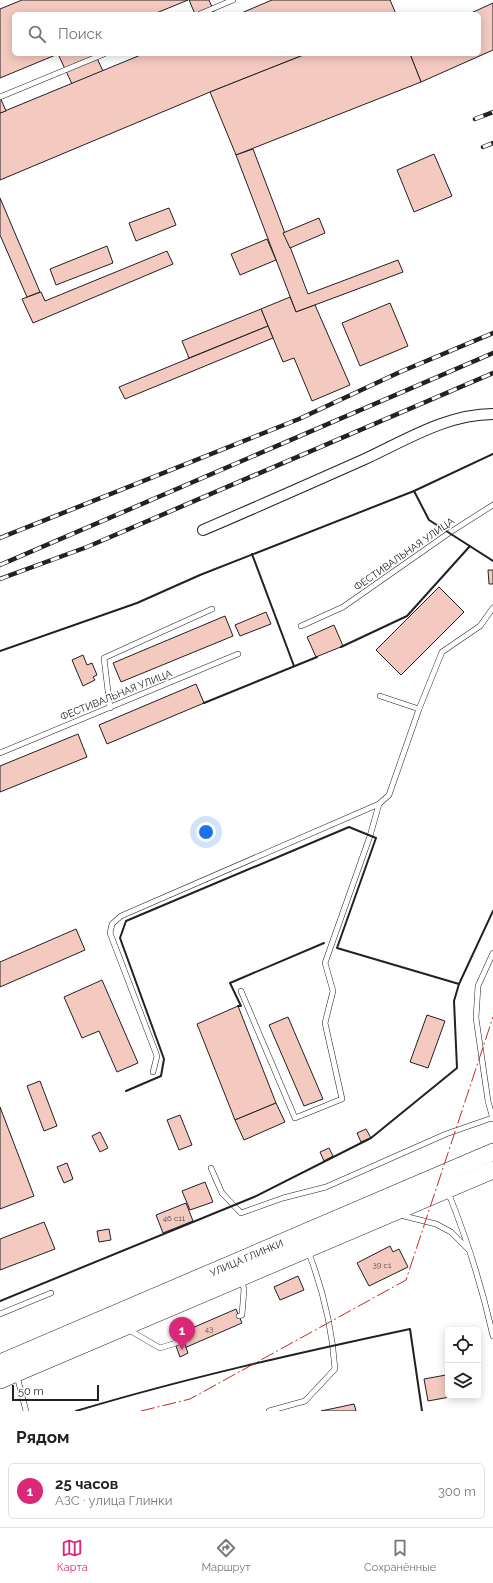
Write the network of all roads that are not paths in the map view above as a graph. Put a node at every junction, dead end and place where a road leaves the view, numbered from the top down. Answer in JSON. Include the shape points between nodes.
{"nodes":[{"id":1,"x":233,"y":0,"type":"edge"},
{"id":2,"x":205,"y":12,"type":"edge"},
{"id":3,"x":99,"y":56,"type":"edge"},
{"id":4,"x":0,"y":97,"type":"edge"},
{"id":5,"x":493,"y":414,"type":"edge"},
{"id":6,"x":493,"y":505,"type":"edge"},
{"id":7,"x":204,"y":530,"type":"dead end"},
{"id":8,"x":493,"y":608,"type":"edge"},
{"id":9,"x":212,"y":610,"type":"dead end"},
{"id":10,"x":302,"y":626,"type":"dead end"},
{"id":11,"x":238,"y":654,"type":"dead end"},
{"id":12,"x":380,"y":696,"type":"dead end"},
{"id":13,"x":110,"y":708,"type":"junction"},
{"id":14,"x":419,"y":709,"type":"junction"},
{"id":15,"x":0,"y":752,"type":"edge"},
{"id":16,"x":379,"y":804,"type":"junction"},
{"id":17,"x":493,"y":953,"type":"edge"},
{"id":18,"x":241,"y":991,"type":"dead end"},
{"id":19,"x":153,"y":1072,"type":"dead end"},
{"id":20,"x":490,"y":1100,"type":"edge"},
{"id":21,"x":493,"y":1119,"type":"edge"},
{"id":22,"x":493,"y":1152,"type":"edge"},
{"id":23,"x":211,"y":1168,"type":"dead end"},
{"id":24,"x":493,"y":1170,"type":"edge"},
{"id":25,"x":444,"y":1182,"type":"junction"},
{"id":26,"x":391,"y":1213,"type":"junction"},
{"id":27,"x":304,"y":1241,"type":"junction"},
{"id":28,"x":470,"y":1252,"type":"junction"},
{"id":29,"x":240,"y":1278,"type":"junction"},
{"id":30,"x":51,"y":1294,"type":"dead end"},
{"id":31,"x":0,"y":1314,"type":"edge"},
{"id":32,"x":239,"y":1316,"type":"dead end"},
{"id":33,"x":125,"y":1327,"type":"junction"},
{"id":34,"x":493,"y":1336,"type":"edge"},
{"id":35,"x":179,"y":1342,"type":"dead end"},
{"id":36,"x":42,"y":1354,"type":"junction"},
{"id":37,"x":0,"y":1363,"type":"edge"},
{"id":38,"x":16,"y":1373,"type":"junction"},
{"id":39,"x":0,"y":1380,"type":"edge"},
{"id":40,"x":26,"y":1411,"type":"edge"},
{"id":41,"x":269,"y":1411,"type":"edge"}],
"edges":[{"from":1,"to":2,"type":"lane"},
{"from":3,"to":4,"type":"lane"},
{"from":5,"to":7,"type":"street","via":[[476,414],[435,426]]},
{"from":6,"to":10,"type":"lane","name":"ФЕСТИВАЛЬНАЯ УЛИЦА","via":[[342,607]]},
{"from":8,"to":14,"type":"lane","via":[[480,626],[442,652]]},
{"from":9,"to":13,"type":"lane","via":[[104,658]]},
{"from":11,"to":13,"type":"lane","name":"ФЕСТИВАЛЬНАЯ УЛИЦА"},
{"from":12,"to":14,"type":"lane"},
{"from":13,"to":15,"type":"lane","name":"ФЕСТИВАЛЬНАЯ УЛИЦА"},
{"from":14,"to":16,"type":"lane","via":[[389,795]]},
{"from":16,"to":18,"type":"lane","via":[[325,963],[333,991],[325,1023],[342,1099],[295,1118]]},
{"from":16,"to":19,"type":"lane","via":[[121,916],[112,924],[110,933],[157,1056]]},
{"from":17,"to":20,"type":"lane","via":[[478,986],[476,1018]]},
{"from":20,"to":21,"type":"lane"},
{"from":21,"to":23,"type":"lane","via":[[446,1134],[326,1187],[283,1198],[241,1213],[222,1193]]},
{"from":22,"to":25,"type":"highway","name":"УЛИЦА ГЛИНКИ"},
{"from":24,"to":25,"type":"highway","name":"УЛИЦА ГЛИНКИ"},
{"from":25,"to":26,"type":"highway","name":"УЛИЦА ГЛИНКИ"},
{"from":25,"to":27,"type":"highway","name":"УЛИЦА ГЛИНКИ"},
{"from":25,"to":28,"type":"lane"},
{"from":26,"to":27,"type":"highway","name":"УЛИЦА ГЛИНКИ"},
{"from":26,"to":28,"type":"lane","via":[[436,1224],[451,1232]]},
{"from":27,"to":29,"type":"highway","name":"УЛИЦА ГЛИНКИ"},
{"from":27,"to":36,"type":"highway","name":"УЛИЦА ГЛИНКИ"},
{"from":27,"to":41,"type":"lane","via":[[320,1282],[333,1345],[335,1369],[306,1401]]},
{"from":28,"to":34,"type":"lane"},
{"from":29,"to":32,"type":"lane","via":[[244,1289],[242,1315]]},
{"from":29,"to":33,"type":"highway","name":"УЛИЦА ГЛИНКИ"},
{"from":30,"to":31,"type":"lane"},
{"from":33,"to":35,"type":"lane","via":[[160,1348]]},
{"from":33,"to":36,"type":"highway","name":"УЛИЦА ГЛИНКИ"},
{"from":36,"to":37,"type":"highway","name":"УЛИЦА ГЛИНКИ"},
{"from":36,"to":38,"type":"highway","name":"УЛИЦА ГЛИНКИ"},
{"from":38,"to":39,"type":"highway","name":"УЛИЦА ГЛИНКИ"},
{"from":38,"to":40,"type":"lane"}]}
